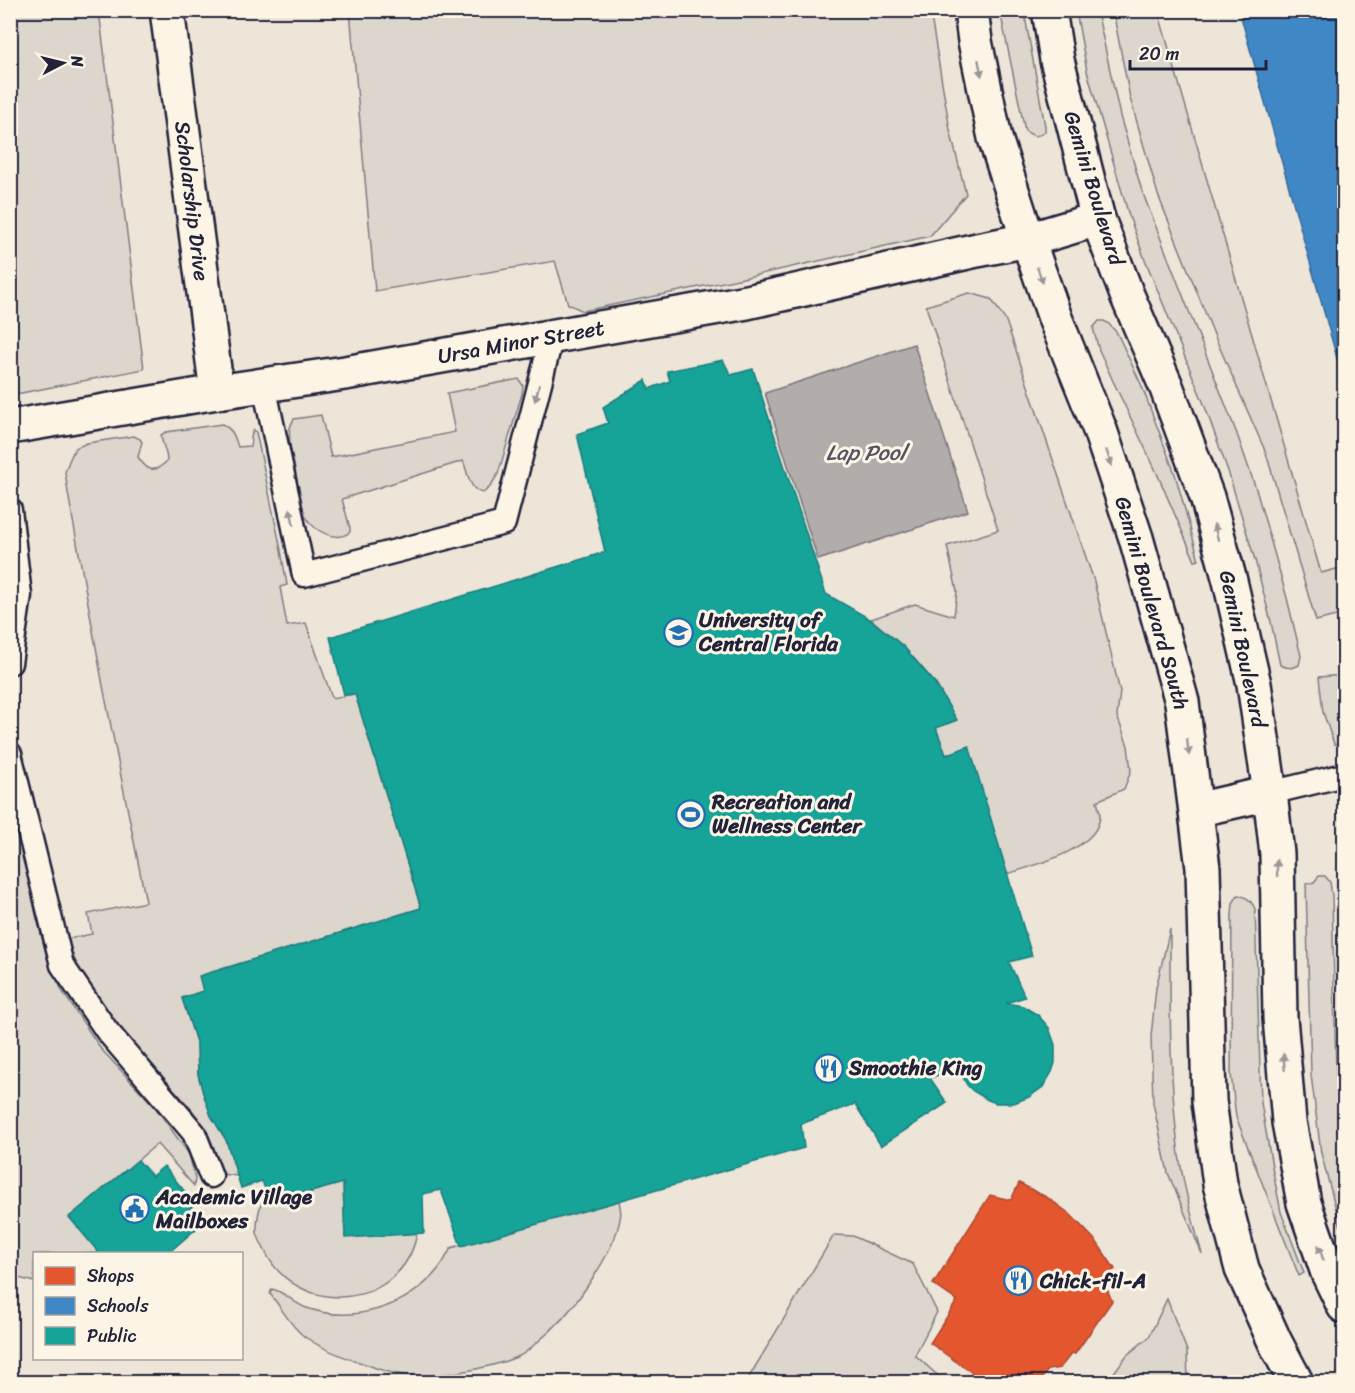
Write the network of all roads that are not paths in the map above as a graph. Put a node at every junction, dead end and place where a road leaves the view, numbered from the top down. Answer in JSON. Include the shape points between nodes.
{"nodes":[{"id":1,"x":167,"y":10,"type":"edge"},
{"id":2,"x":971,"y":10,"type":"edge"},
{"id":3,"x":1049,"y":10,"type":"edge"},
{"id":4,"x":1098,"y":219,"type":"junction"},
{"id":5,"x":1028,"y":240,"type":"junction"},
{"id":6,"x":552,"y":336,"type":"junction"},
{"id":7,"x":264,"y":385,"type":"junction"},
{"id":8,"x":217,"y":392,"type":"junction"},
{"id":9,"x":10,"y":427,"type":"edge"},
{"id":10,"x":10,"y":510,"type":"edge"},
{"id":11,"x":10,"y":663,"type":"edge"},
{"id":12,"x":10,"y":754,"type":"edge"},
{"id":13,"x":1344,"y":775,"type":"edge"},
{"id":14,"x":1270,"y":793,"type":"junction"},
{"id":15,"x":1196,"y":810,"type":"junction"},
{"id":16,"x":211,"y":1176,"type":"dead end"},
{"id":17,"x":1344,"y":1306,"type":"edge"},
{"id":18,"x":1296,"y":1383,"type":"edge"}],
"edges":[{"from":1,"to":8,"type":"street","name":"Scholarship Drive"},
{"from":2,"to":5,"type":"street","name":"Gemini Boulevard South","one_way":true,"via":[[994,138]]},
{"from":3,"to":4,"type":"street","name":"Gemini Boulevard","via":[[1057,60]]},
{"from":4,"to":5,"type":"street","name":"Ursa Minor Street"},
{"from":14,"to":4,"type":"street","name":"Gemini Boulevard","one_way":true,"via":[[1254,684],[1207,497]]},
{"from":5,"to":6,"type":"street","name":"Ursa Minor Street","via":[[747,302]]},
{"from":5,"to":15,"type":"street","name":"Gemini Boulevard South","one_way":true,"via":[[1136,538],[1182,702]]},
{"from":6,"to":7,"type":"street","name":"Ursa Minor Street"},
{"from":6,"to":7,"type":"lane","one_way":true,"via":[[504,523],[304,575]]},
{"from":7,"to":8,"type":"street","name":"Ursa Minor Street"},
{"from":8,"to":9,"type":"street","name":"Ursa Minor Street"},
{"from":10,"to":11,"type":"lane","via":[[20,595]]},
{"from":12,"to":16,"type":"lane","via":[[62,965],[107,1031],[194,1133]]},
{"from":13,"to":14,"type":"lane"},
{"from":14,"to":15,"type":"street"},
{"from":17,"to":14,"type":"street","name":"Gemini Boulevard","one_way":true,"via":[[1304,1203],[1289,1122],[1280,1018],[1277,854]]},
{"from":15,"to":18,"type":"street","name":"Gemini Boulevard South","via":[[1203,868],[1209,1101],[1220,1184],[1242,1269]]}]}
